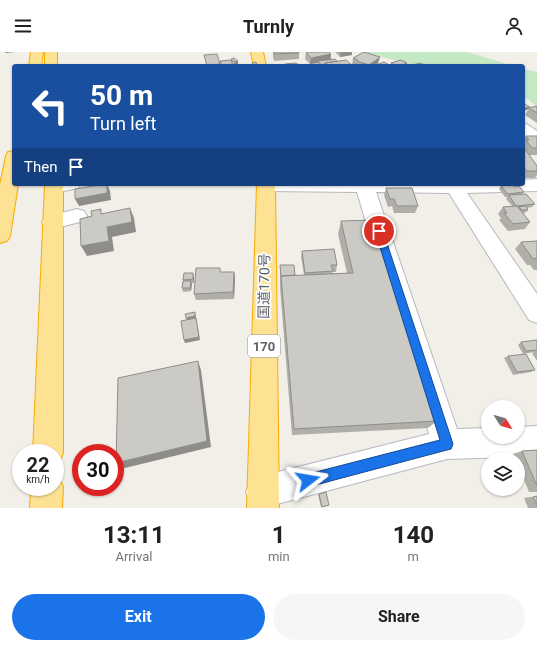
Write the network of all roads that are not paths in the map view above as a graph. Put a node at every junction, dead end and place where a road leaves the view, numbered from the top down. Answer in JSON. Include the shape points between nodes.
{"nodes":[{"id":1,"x":37,"y":52,"type":"edge"},
{"id":2,"x":51,"y":52,"type":"edge"},
{"id":3,"x":257,"y":52,"type":"edge"},
{"id":4,"x":35,"y":64,"type":"edge"},
{"id":5,"x":51,"y":64,"type":"edge"},
{"id":6,"x":260,"y":64,"type":"edge"},
{"id":7,"x":12,"y":167,"type":"edge"},
{"id":8,"x":60,"y":186,"type":"edge"},
{"id":9,"x":266,"y":186,"type":"edge"},
{"id":10,"x":365,"y":186,"type":"edge"},
{"id":11,"x":454,"y":186,"type":"edge"},
{"id":12,"x":525,"y":186,"type":"edge"},
{"id":13,"x":536,"y":186,"type":"edge"},
{"id":14,"x":0,"y":236,"type":"edge"},
{"id":15,"x":537,"y":313,"type":"edge"},
{"id":16,"x":537,"y":441,"type":"edge"},
{"id":17,"x":49,"y":444,"type":"edge"},
{"id":18,"x":447,"y":444,"type":"junction"},
{"id":19,"x":47,"y":496,"type":"edge"},
{"id":20,"x":262,"y":500,"type":"edge"},
{"id":21,"x":46,"y":508,"type":"edge"}],
"edges":[{"from":1,"to":4,"type":"highway"},
{"from":2,"to":5,"type":"highway"},
{"from":3,"to":6,"type":"highway"},
{"from":7,"to":14,"type":"highway"},
{"from":8,"to":17,"type":"highway","via":[[64,219]]},
{"from":9,"to":20,"type":"highway","name":"国道170号","number":"170"},
{"from":10,"to":18,"type":"street"},
{"from":11,"to":15,"type":"street"},
{"from":12,"to":13,"type":"street"},
{"from":16,"to":18,"type":"street"},
{"from":18,"to":20,"type":"street"},
{"from":19,"to":21,"type":"highway"}]}
